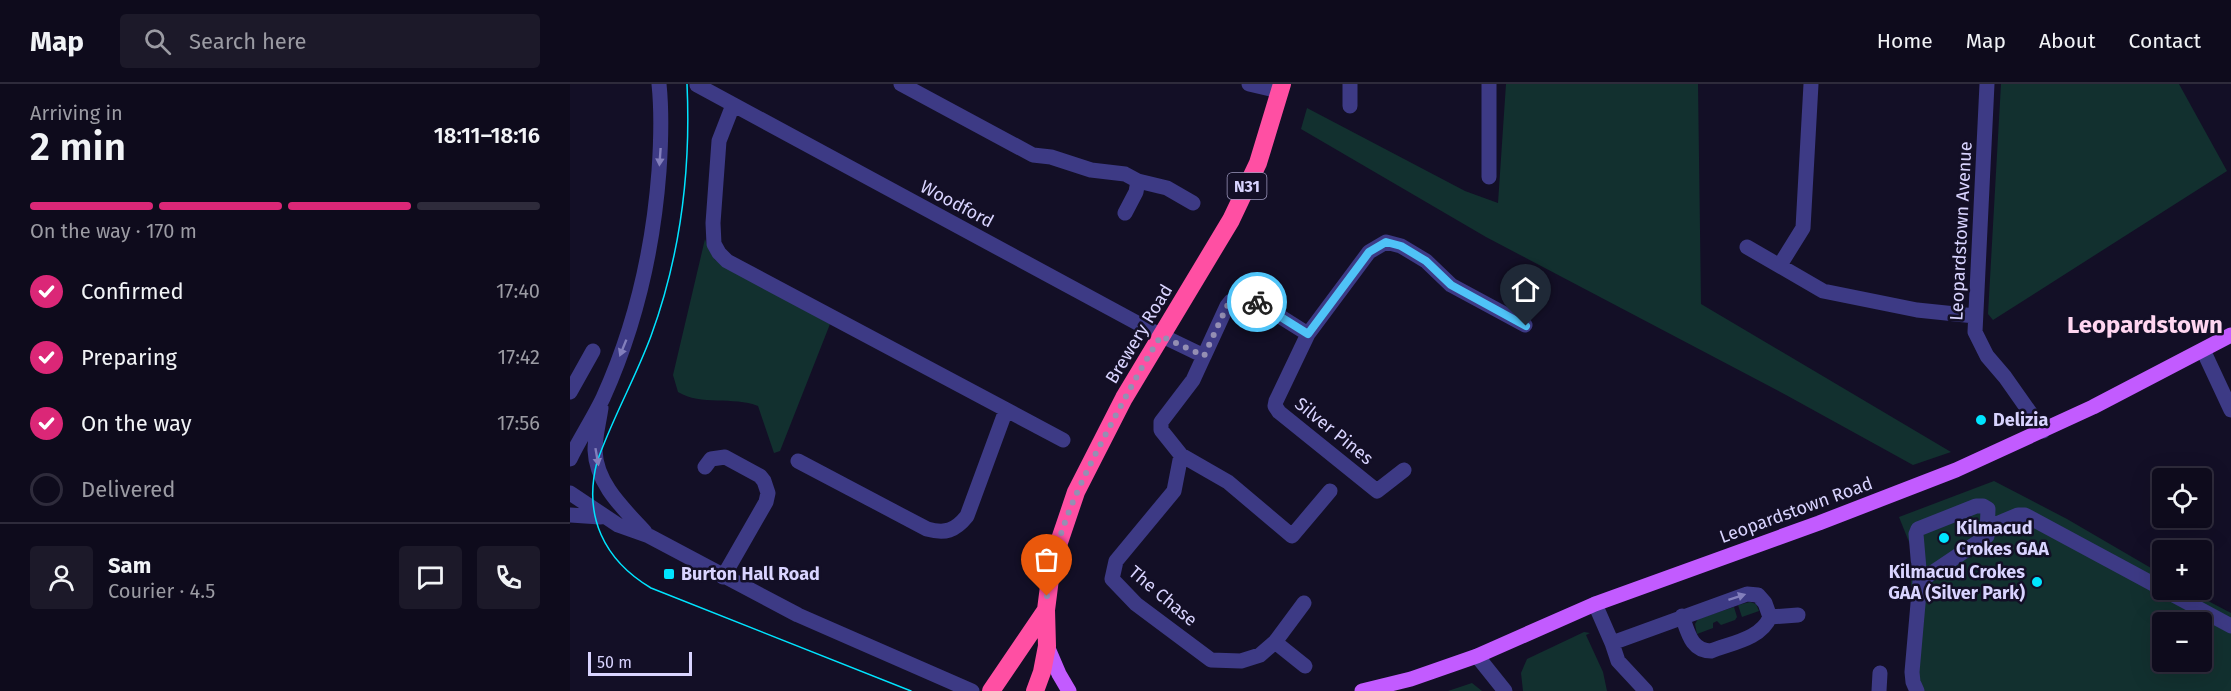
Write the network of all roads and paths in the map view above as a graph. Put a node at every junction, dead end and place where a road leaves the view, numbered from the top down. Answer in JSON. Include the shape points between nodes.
{"nodes":[{"id":1,"x":659,"y":84,"type":"edge"},
{"id":2,"x":901,"y":84,"type":"edge"},
{"id":3,"x":1249,"y":84,"type":"edge"},
{"id":4,"x":1350,"y":84,"type":"edge"},
{"id":5,"x":1489,"y":84,"type":"edge"},
{"id":6,"x":1811,"y":84,"type":"edge"},
{"id":7,"x":1987,"y":84,"type":"edge"},
{"id":8,"x":697,"y":85,"type":"edge"},
{"id":9,"x":1281,"y":88,"type":"edge"},
{"id":10,"x":734,"y":105,"type":"junction"},
{"id":11,"x":1350,"y":106,"type":"dead end"},
{"id":12,"x":1489,"y":177,"type":"dead end"},
{"id":13,"x":1138,"y":181,"type":"junction"},
{"id":14,"x":1193,"y":204,"type":"dead end"},
{"id":15,"x":1125,"y":213,"type":"dead end"},
{"id":16,"x":1747,"y":247,"type":"dead end"},
{"id":17,"x":1780,"y":265,"type":"junction"},
{"id":18,"x":1975,"y":316,"type":"junction"},
{"id":19,"x":1526,"y":326,"type":"dead end"},
{"id":20,"x":1308,"y":334,"type":"junction"},
{"id":21,"x":2231,"y":334,"type":"edge"},
{"id":22,"x":1161,"y":336,"type":"junction"},
{"id":23,"x":2203,"y":350,"type":"junction"},
{"id":24,"x":593,"y":351,"type":"dead end"},
{"id":25,"x":1204,"y":356,"type":"junction"},
{"id":26,"x":570,"y":392,"type":"edge"},
{"id":27,"x":602,"y":399,"type":"junction"},
{"id":28,"x":1006,"y":410,"type":"junction"},
{"id":29,"x":2231,"y":410,"type":"edge"},
{"id":30,"x":2043,"y":431,"type":"junction"},
{"id":31,"x":1063,"y":440,"type":"dead end"},
{"id":32,"x":574,"y":444,"type":"edge"},
{"id":33,"x":1181,"y":455,"type":"junction"},
{"id":34,"x":570,"y":459,"type":"edge"},
{"id":35,"x":798,"y":461,"type":"dead end"},
{"id":36,"x":705,"y":467,"type":"dead end"},
{"id":37,"x":1404,"y":470,"type":"dead end"},
{"id":38,"x":1330,"y":492,"type":"dead end"},
{"id":39,"x":570,"y":493,"type":"edge"},
{"id":40,"x":570,"y":515,"type":"edge"},
{"id":41,"x":608,"y":519,"type":"junction"},
{"id":42,"x":1987,"y":528,"type":"junction"},
{"id":43,"x":649,"y":536,"type":"junction"},
{"id":44,"x":723,"y":577,"type":"junction"},
{"id":45,"x":1920,"y":581,"type":"junction"},
{"id":46,"x":1304,"y":603,"type":"dead end"},
{"id":47,"x":1595,"y":604,"type":"junction"},
{"id":48,"x":1046,"y":610,"type":"junction"},
{"id":49,"x":1798,"y":615,"type":"dead end"},
{"id":50,"x":1682,"y":616,"type":"junction"},
{"id":51,"x":1770,"y":617,"type":"junction"},
{"id":52,"x":2231,"y":626,"type":"edge"},
{"id":53,"x":1275,"y":642,"type":"junction"},
{"id":54,"x":1612,"y":643,"type":"junction"},
{"id":55,"x":1047,"y":646,"type":"junction"},
{"id":56,"x":1477,"y":656,"type":"junction"},
{"id":57,"x":1305,"y":666,"type":"dead end"},
{"id":58,"x":931,"y":674,"type":"junction"},
{"id":59,"x":1880,"y":674,"type":"dead end"},
{"id":60,"x":1408,"y":685,"type":"edge"},
{"id":61,"x":938,"y":691,"type":"edge"},
{"id":62,"x":972,"y":691,"type":"edge"},
{"id":63,"x":991,"y":691,"type":"edge"},
{"id":64,"x":1035,"y":691,"type":"edge"},
{"id":65,"x":1069,"y":691,"type":"edge"},
{"id":66,"x":1362,"y":691,"type":"edge"},
{"id":67,"x":1505,"y":691,"type":"edge"},
{"id":68,"x":1646,"y":691,"type":"edge"},
{"id":69,"x":1879,"y":691,"type":"edge"},
{"id":70,"x":1917,"y":691,"type":"edge"}],
"edges":[{"from":1,"to":27,"type":"street","one_way":true,"via":[[661,147],[653,234],[630,332]]},
{"from":2,"to":13,"type":"street","via":[[1033,155],[1125,174]]},
{"from":3,"to":9,"type":"street"},
{"from":4,"to":11,"type":"street"},
{"from":5,"to":12,"type":"street"},
{"from":6,"to":17,"type":"street","via":[[1803,228]]},
{"from":7,"to":18,"type":"street","name":"Leopardstown Avenue"},
{"from":8,"to":10,"type":"street","name":"Woodford"},
{"from":9,"to":22,"type":"highway","name":"Brewery Road","number":"N31","via":[[1258,163],[1231,220]]},
{"from":10,"to":22,"type":"street","name":"Woodford"},
{"from":10,"to":28,"type":"street","via":[[719,141],[712,233],[719,253],[727,261]]},
{"from":13,"to":14,"type":"street","via":[[1167,188],[1175,198]]},
{"from":13,"to":15,"type":"street"},
{"from":16,"to":17,"type":"street"},
{"from":17,"to":18,"type":"street","via":[[1823,291],[1917,310]]},
{"from":18,"to":30,"type":"street","name":"Leopardstown Avenue","via":[[1980,344]]},
{"from":19,"to":20,"type":"street","name":"Silver Pines","via":[[1451,285],[1426,261],[1401,246],[1386,242],[1369,252]]},
{"from":20,"to":25,"type":"street","via":[[1242,295],[1227,306]]},
{"from":20,"to":37,"type":"street","name":"Silver Pines","via":[[1275,406],[1377,491]]},
{"from":21,"to":23,"type":"main road","name":"Leopardstown Road"},
{"from":22,"to":25,"type":"street"},
{"from":22,"to":48,"type":"highway","name":"Brewery Road","number":"N31","via":[[1076,492],[1052,563]]},
{"from":23,"to":29,"type":"street"},
{"from":23,"to":30,"type":"main road","name":"Leopardstown Road"},
{"from":24,"to":26,"type":"street"},
{"from":25,"to":33,"type":"street","via":[[1193,380],[1161,422],[1161,430]]},
{"from":27,"to":32,"type":"street"},
{"from":27,"to":43,"type":"street","one_way":true,"via":[[595,448],[597,462],[612,495]]},
{"from":28,"to":31,"type":"street"},
{"from":28,"to":35,"type":"street","via":[[967,516],[952,531],[927,529]]},
{"from":30,"to":47,"type":"main road","name":"Leopardstown Road","via":[[1871,504]]},
{"from":32,"to":34,"type":"street"},
{"from":33,"to":38,"type":"street","via":[[1228,482],[1292,536]]},
{"from":33,"to":53,"type":"street","name":"The Chase","via":[[1174,492],[1116,561],[1112,579],[1136,604],[1211,660],[1241,661],[1260,655]]},
{"from":36,"to":44,"type":"street","via":[[711,459],[725,457],[760,476],[768,493]]},
{"from":39,"to":41,"type":"street"},
{"from":40,"to":41,"type":"street"},
{"from":41,"to":43,"type":"street"},
{"from":42,"to":45,"type":"street","via":[[1987,536]]},
{"from":42,"to":45,"type":"street","via":[[1988,509],[1983,506],[1920,527],[1916,534]]},
{"from":42,"to":52,"type":"street","via":[[2025,515]]},
{"from":43,"to":44,"type":"street"},
{"from":44,"to":58,"type":"street"},
{"from":45,"to":70,"type":"street","via":[[1912,672]]},
{"from":46,"to":53,"type":"street","name":"The Chase"},
{"from":47,"to":54,"type":"street"},
{"from":47,"to":56,"type":"main road","name":"Leopardstown Road"},
{"from":48,"to":55,"type":"highway","name":"Brewery Road","number":"N31"},
{"from":48,"to":63,"type":"highway","name":"Brewery Road","number":"N31"},
{"from":49,"to":51,"type":"street"},
{"from":50,"to":51,"type":"street","one_way":true,"via":[[1752,593],[1766,603]]},
{"from":50,"to":51,"type":"street","via":[[1694,645],[1703,651],[1753,635],[1767,626]]},
{"from":50,"to":54,"type":"street"},
{"from":53,"to":57,"type":"street"},
{"from":54,"to":68,"type":"street","via":[[1618,661]]},
{"from":55,"to":64,"type":"highway","name":"Brewery Road","number":"N31"},
{"from":55,"to":65,"type":"main road"},
{"from":56,"to":60,"type":"main road","name":"Leopardstown Road"},
{"from":56,"to":67,"type":"street"},
{"from":58,"to":61,"type":"street"},
{"from":58,"to":62,"type":"street"},
{"from":59,"to":69,"type":"street"},
{"from":60,"to":66,"type":"main road","name":"Leopardstown Road"}]}
